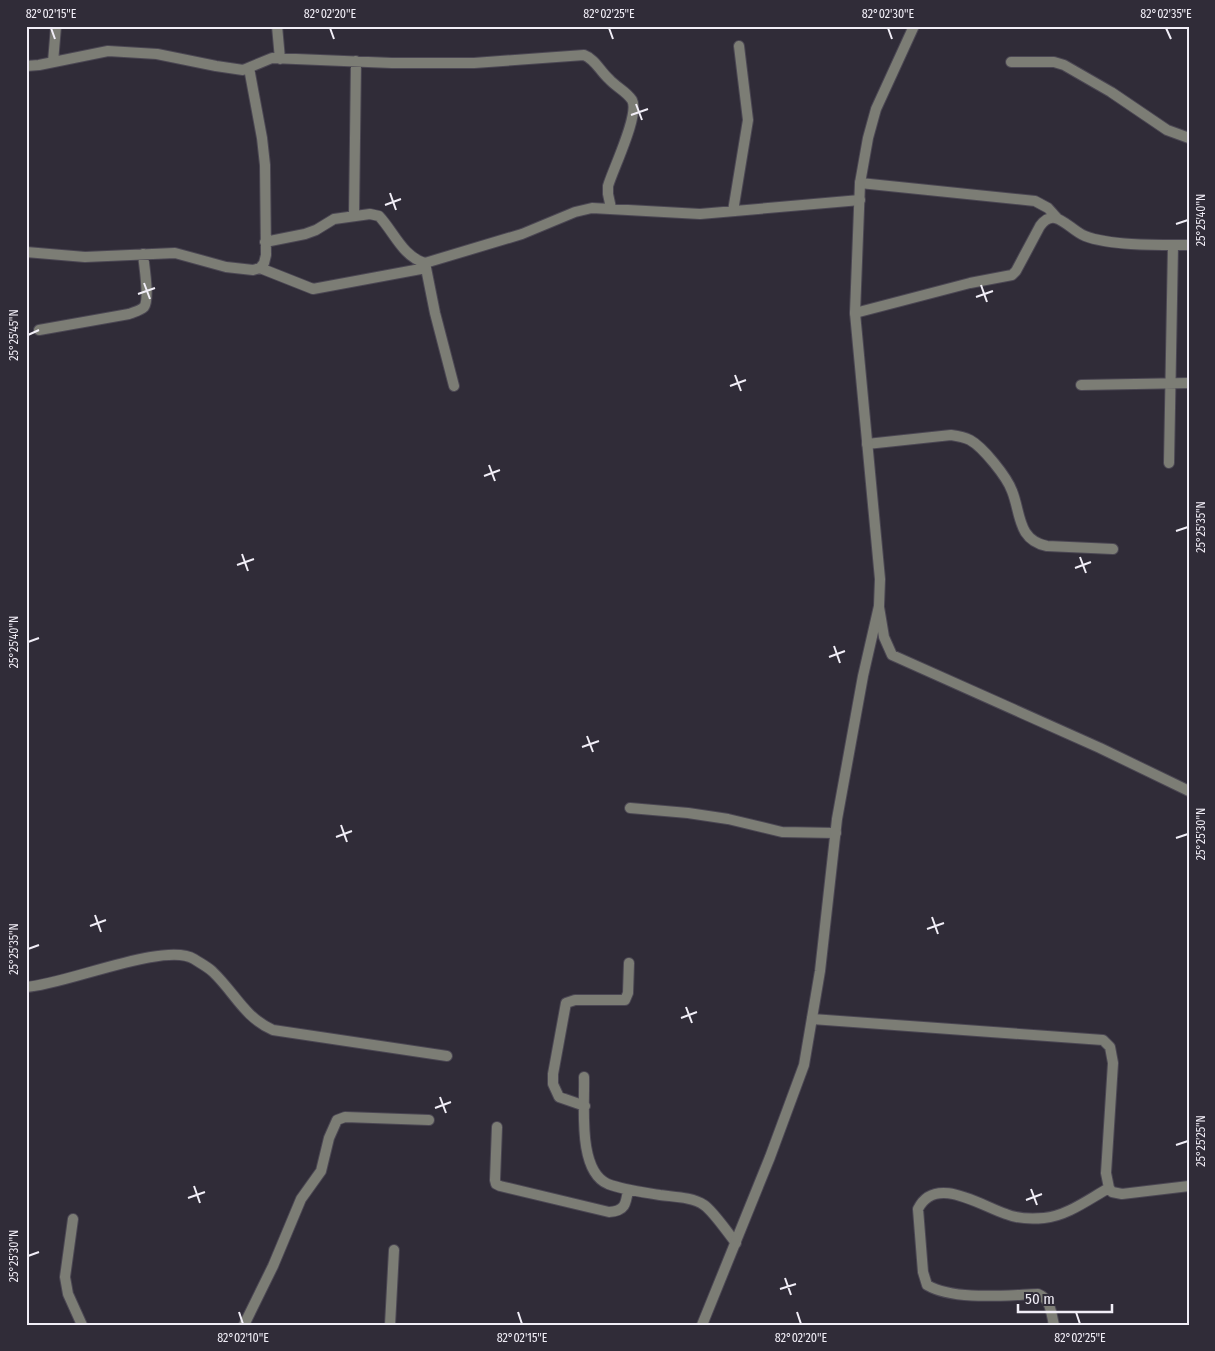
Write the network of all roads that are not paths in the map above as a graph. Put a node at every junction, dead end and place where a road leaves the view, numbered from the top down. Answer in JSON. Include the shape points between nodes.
{"nodes":[{"id":1,"x":56,"y":26,"type":"edge"},
{"id":2,"x":277,"y":26,"type":"edge"},
{"id":3,"x":914,"y":26,"type":"edge"},
{"id":4,"x":739,"y":46,"type":"dead end"},
{"id":5,"x":280,"y":58,"type":"junction"},
{"id":6,"x":356,"y":61,"type":"junction"},
{"id":7,"x":53,"y":62,"type":"junction"},
{"id":8,"x":1011,"y":62,"type":"dead end"},
{"id":9,"x":26,"y":66,"type":"edge"},
{"id":10,"x":249,"y":68,"type":"junction"},
{"id":11,"x":1189,"y":138,"type":"edge"},
{"id":12,"x":860,"y":183,"type":"junction"},
{"id":13,"x":860,"y":200,"type":"junction"},
{"id":14,"x":611,"y":208,"type":"junction"},
{"id":15,"x":733,"y":211,"type":"junction"},
{"id":16,"x":354,"y":216,"type":"junction"},
{"id":17,"x":1057,"y":218,"type":"junction"},
{"id":18,"x":265,"y":242,"type":"junction"},
{"id":19,"x":1173,"y":245,"type":"junction"},
{"id":20,"x":1189,"y":245,"type":"edge"},
{"id":21,"x":26,"y":252,"type":"edge"},
{"id":22,"x":143,"y":254,"type":"junction"},
{"id":23,"x":425,"y":265,"type":"junction"},
{"id":24,"x":260,"y":268,"type":"junction"},
{"id":25,"x":855,"y":313,"type":"junction"},
{"id":26,"x":39,"y":330,"type":"dead end"},
{"id":27,"x":1170,"y":383,"type":"junction"},
{"id":28,"x":1189,"y":383,"type":"edge"},
{"id":29,"x":1081,"y":385,"type":"dead end"},
{"id":30,"x":454,"y":386,"type":"dead end"},
{"id":31,"x":867,"y":444,"type":"junction"},
{"id":32,"x":1169,"y":463,"type":"dead end"},
{"id":33,"x":1113,"y":549,"type":"dead end"},
{"id":34,"x":879,"y":606,"type":"junction"},
{"id":35,"x":1189,"y":790,"type":"edge"},
{"id":36,"x":630,"y":808,"type":"dead end"},
{"id":37,"x":836,"y":834,"type":"junction"},
{"id":38,"x":629,"y":963,"type":"dead end"},
{"id":39,"x":26,"y":987,"type":"edge"},
{"id":40,"x":812,"y":1019,"type":"junction"},
{"id":41,"x":447,"y":1056,"type":"dead end"},
{"id":42,"x":584,"y":1078,"type":"dead end"},
{"id":43,"x":585,"y":1106,"type":"junction"},
{"id":44,"x":429,"y":1120,"type":"dead end"},
{"id":45,"x":497,"y":1127,"type":"dead end"},
{"id":46,"x":1189,"y":1186,"type":"edge"},
{"id":47,"x":1109,"y":1188,"type":"junction"},
{"id":48,"x":628,"y":1190,"type":"junction"},
{"id":49,"x":73,"y":1219,"type":"dead end"},
{"id":50,"x":736,"y":1243,"type":"junction"},
{"id":51,"x":394,"y":1250,"type":"dead end"},
{"id":52,"x":82,"y":1325,"type":"edge"},
{"id":53,"x":244,"y":1325,"type":"edge"},
{"id":54,"x":390,"y":1325,"type":"edge"},
{"id":55,"x":702,"y":1325,"type":"edge"},
{"id":56,"x":1054,"y":1325,"type":"edge"}],
"edges":[{"from":1,"to":7,"type":"street"},
{"from":2,"to":5,"type":"street"},
{"from":3,"to":12,"type":"street","via":[[876,109]]},
{"from":4,"to":15,"type":"street","via":[[748,120]]},
{"from":5,"to":6,"type":"street"},
{"from":5,"to":10,"type":"street"},
{"from":6,"to":14,"type":"street","via":[[474,63],[569,55],[590,57],[610,81],[627,94],[634,107],[608,186]]},
{"from":6,"to":16,"type":"street"},
{"from":7,"to":9,"type":"street"},
{"from":7,"to":10,"type":"street","via":[[121,50],[233,69]]},
{"from":8,"to":11,"type":"street","via":[[1064,65],[1167,130]]},
{"from":10,"to":18,"type":"street","via":[[265,165]]},
{"from":12,"to":13,"type":"street"},
{"from":12,"to":17,"type":"street","via":[[1035,201]]},
{"from":13,"to":15,"type":"street"},
{"from":13,"to":25,"type":"street"},
{"from":14,"to":15,"type":"street","via":[[700,214]]},
{"from":14,"to":23,"type":"street","via":[[575,212],[522,234]]},
{"from":16,"to":18,"type":"street","via":[[334,219],[305,234]]},
{"from":16,"to":23,"type":"street","via":[[379,216],[407,253]]},
{"from":17,"to":19,"type":"street","via":[[1091,238]]},
{"from":17,"to":25,"type":"street","via":[[1044,221],[1012,275]]},
{"from":18,"to":24,"type":"street","via":[[266,255]]},
{"from":19,"to":20,"type":"street"},
{"from":19,"to":27,"type":"street"},
{"from":21,"to":22,"type":"street","via":[[85,257]]},
{"from":22,"to":24,"type":"street","via":[[175,253],[226,267]]},
{"from":22,"to":26,"type":"street","via":[[147,295],[140,310]]},
{"from":23,"to":24,"type":"street","via":[[314,289]]},
{"from":23,"to":30,"type":"street"},
{"from":25,"to":31,"type":"street"},
{"from":27,"to":28,"type":"street"},
{"from":27,"to":29,"type":"street"},
{"from":27,"to":32,"type":"street"},
{"from":31,"to":33,"type":"street","via":[[962,436],[980,446],[1008,482],[1028,537],[1038,545]]},
{"from":31,"to":34,"type":"street","via":[[880,578]]},
{"from":34,"to":35,"type":"street","via":[[884,638],[892,655]]},
{"from":34,"to":37,"type":"street","via":[[863,676]]},
{"from":36,"to":37,"type":"street","via":[[728,819],[782,832]]},
{"from":37,"to":40,"type":"street"},
{"from":38,"to":43,"type":"street","via":[[626,1000],[575,1000],[566,1003],[553,1084],[559,1097]]},
{"from":39,"to":41,"type":"street","via":[[50,984],[158,955],[185,954],[212,971],[238,1004],[262,1025],[273,1030]]},
{"from":40,"to":47,"type":"street","via":[[1091,1038],[1107,1042],[1112,1053],[1114,1074],[1106,1173]]},
{"from":40,"to":50,"type":"street","via":[[804,1065]]},
{"from":42,"to":43,"type":"street"},
{"from":43,"to":48,"type":"street","via":[[586,1150],[590,1164],[606,1183]]},
{"from":44,"to":53,"type":"street","via":[[345,1117],[337,1120],[321,1172],[301,1199]]},
{"from":45,"to":48,"type":"street","via":[[495,1180],[500,1186],[609,1212],[623,1208]]},
{"from":46,"to":47,"type":"street","via":[[1122,1194]]},
{"from":47,"to":56,"type":"street","via":[[1061,1215],[1042,1219],[1017,1218],[945,1192],[929,1196],[918,1209],[927,1285],[962,1294],[1006,1297],[1038,1294],[1048,1301]]},
{"from":48,"to":50,"type":"street","via":[[696,1201],[706,1206]]},
{"from":49,"to":52,"type":"street","via":[[65,1277],[70,1299]]},
{"from":50,"to":55,"type":"street"},
{"from":51,"to":54,"type":"street"}]}
